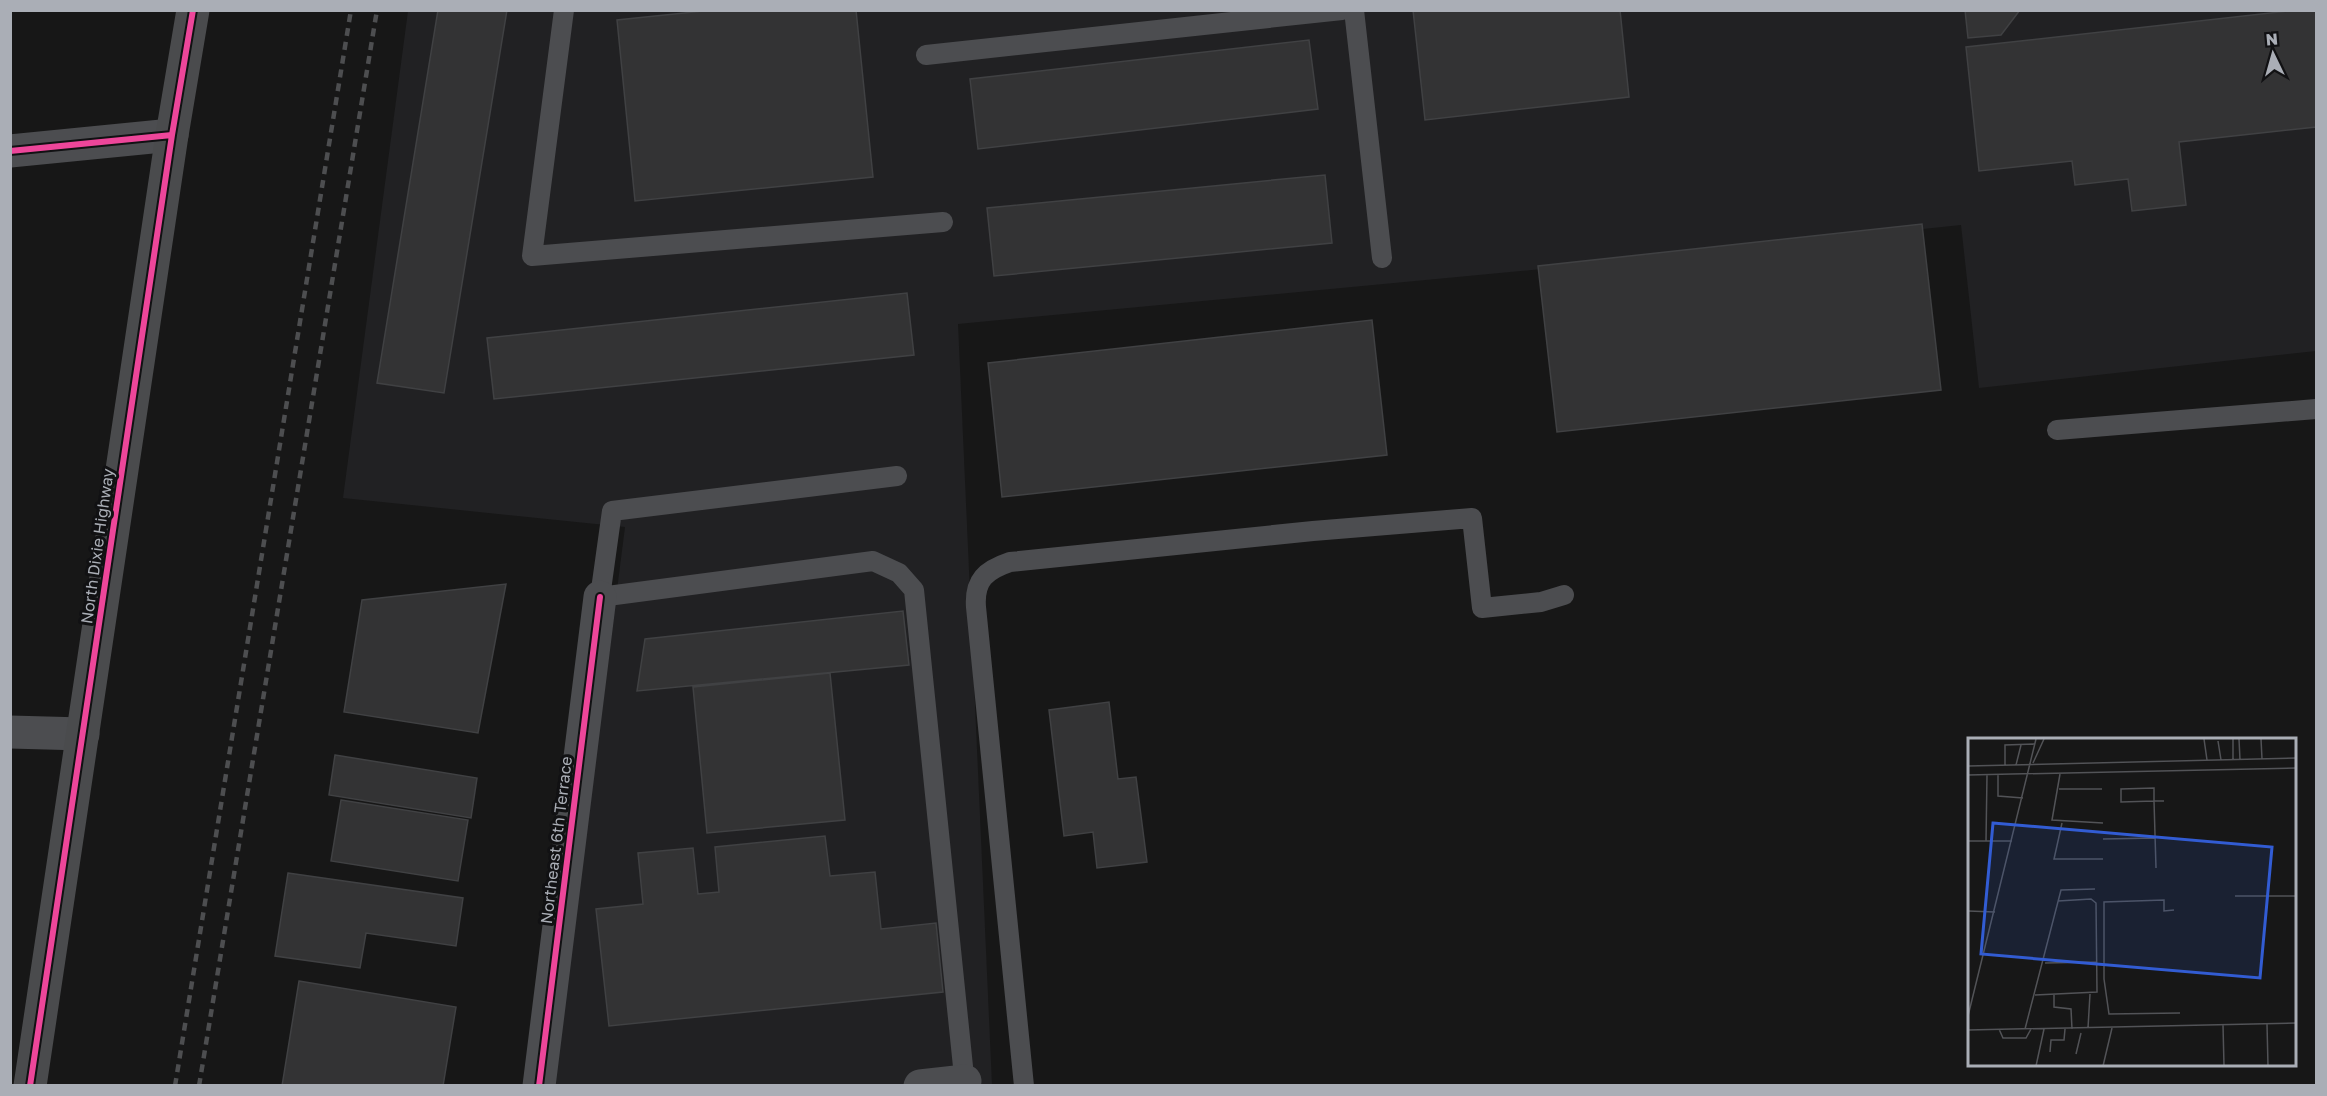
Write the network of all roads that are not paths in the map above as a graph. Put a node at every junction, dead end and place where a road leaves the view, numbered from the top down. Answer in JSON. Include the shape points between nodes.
{"nodes":[{"id":1,"x":193,"y":10,"type":"edge"},
{"id":2,"x":564,"y":10,"type":"edge"},
{"id":3,"x":1342,"y":10,"type":"edge"},
{"id":4,"x":1354,"y":10,"type":"edge"},
{"id":5,"x":926,"y":55,"type":"dead end"},
{"id":6,"x":172,"y":135,"type":"junction"},
{"id":7,"x":10,"y":151,"type":"edge"},
{"id":8,"x":943,"y":222,"type":"dead end"},
{"id":9,"x":1382,"y":258,"type":"dead end"},
{"id":10,"x":2316,"y":409,"type":"edge"},
{"id":11,"x":2057,"y":430,"type":"dead end"},
{"id":12,"x":897,"y":476,"type":"dead end"},
{"id":13,"x":1564,"y":595,"type":"dead end"},
{"id":14,"x":600,"y":597,"type":"junction"},
{"id":15,"x":10,"y":732,"type":"edge"},
{"id":16,"x":83,"y":734,"type":"junction"},
{"id":17,"x":965,"y":1083,"type":"edge"},
{"id":18,"x":30,"y":1086,"type":"edge"},
{"id":19,"x":540,"y":1086,"type":"edge"},
{"id":20,"x":920,"y":1086,"type":"edge"},
{"id":21,"x":1024,"y":1086,"type":"edge"}],
"edges":[{"from":1,"to":6,"type":"main road","name":"North Dixie Highway"},
{"from":2,"to":8,"type":"lane","via":[[532,256]]},
{"from":3,"to":5,"type":"lane"},
{"from":4,"to":9,"type":"lane"},
{"from":6,"to":7,"type":"street"},
{"from":6,"to":16,"type":"main road","name":"North Dixie Highway"},
{"from":10,"to":11,"type":"lane"},
{"from":12,"to":14,"type":"lane","via":[[612,511]]},
{"from":13,"to":21,"type":"lane","via":[[1541,602],[1482,608],[1472,518],[1011,562],[983,577],[975,592],[976,607]]},
{"from":14,"to":17,"type":"lane","via":[[873,561],[899,573],[914,590]]},
{"from":14,"to":19,"type":"street","name":"Northeast 6th Terrace"},
{"from":15,"to":16,"type":"street"},
{"from":16,"to":18,"type":"main road","name":"North Dixie Highway"},
{"from":17,"to":20,"type":"street"}]}
